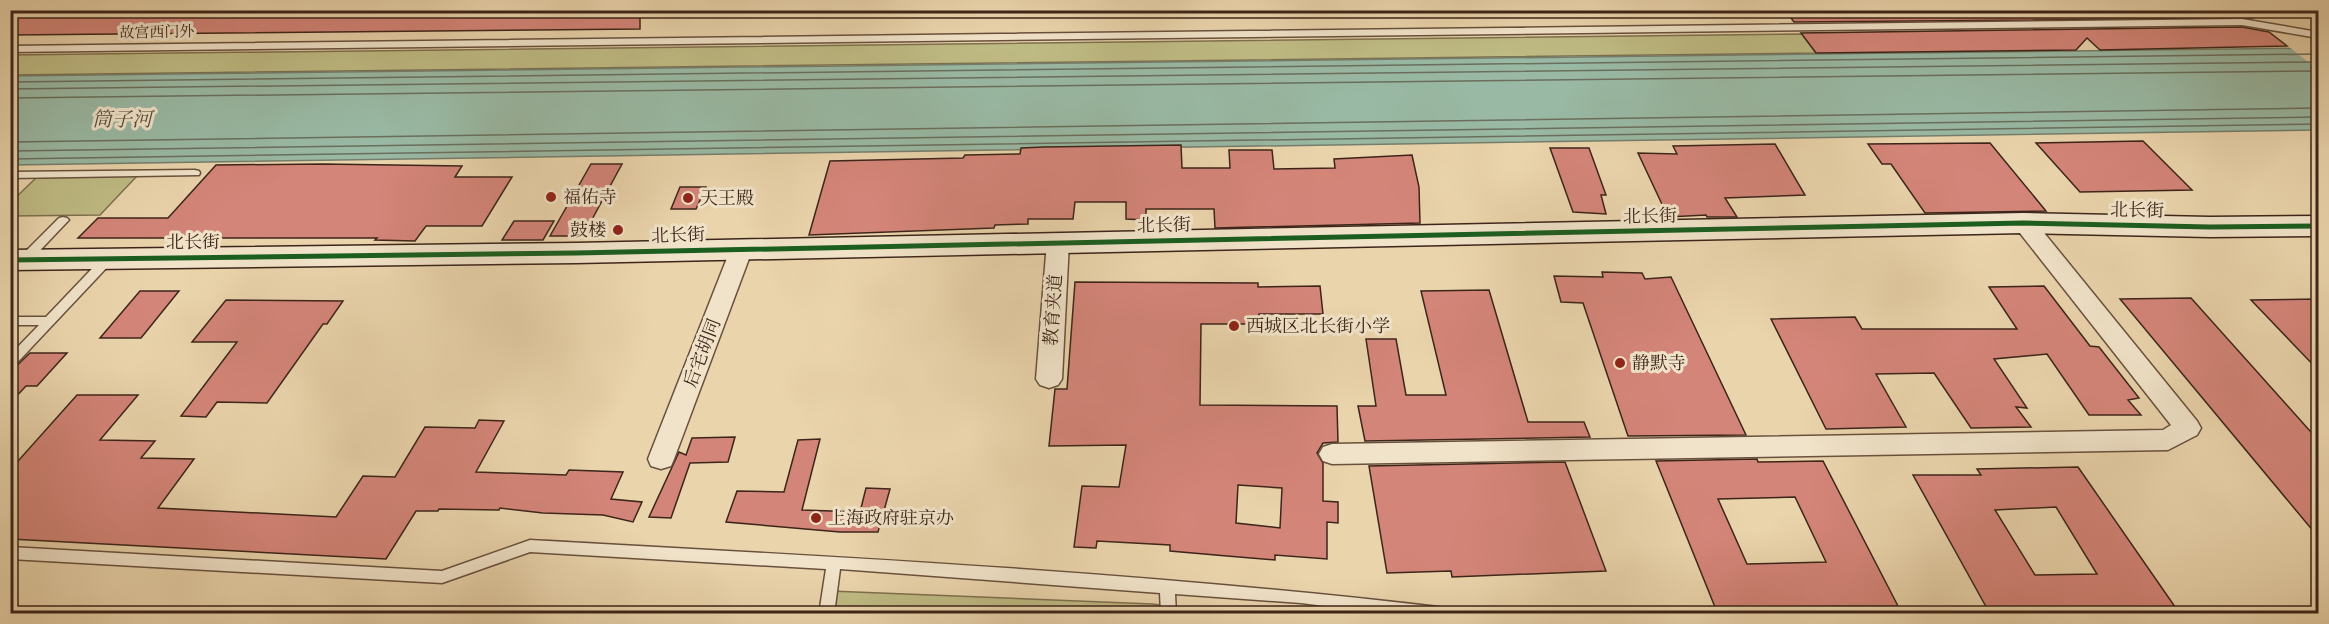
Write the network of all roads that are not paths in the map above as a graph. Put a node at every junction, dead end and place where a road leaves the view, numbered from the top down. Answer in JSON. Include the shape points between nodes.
{"nodes":[{"id":1,"x":2319,"y":35,"type":"edge"},
{"id":2,"x":10,"y":49,"type":"edge"},
{"id":3,"x":195,"y":173,"type":"dead end"},
{"id":4,"x":10,"y":175,"type":"edge"},
{"id":5,"x":63,"y":220,"type":"dead end"},
{"id":6,"x":2024,"y":224,"type":"junction"},
{"id":7,"x":2319,"y":226,"type":"edge"},
{"id":8,"x":1058,"y":242,"type":"junction"},
{"id":9,"x":742,"y":248,"type":"junction"},
{"id":10,"x":109,"y":257,"type":"junction"},
{"id":11,"x":18,"y":259,"type":"edge"},
{"id":12,"x":10,"y":321,"type":"edge"},
{"id":13,"x":50,"y":321,"type":"junction"},
{"id":14,"x":10,"y":363,"type":"edge"},
{"id":15,"x":1049,"y":379,"type":"dead end"},
{"id":16,"x":1332,"y":454,"type":"dead end"},
{"id":17,"x":661,"y":459,"type":"dead end"},
{"id":18,"x":10,"y":553,"type":"edge"},
{"id":19,"x":834,"y":563,"type":"junction"},
{"id":20,"x":1167,"y":589,"type":"junction"},
{"id":21,"x":826,"y":614,"type":"edge"},
{"id":22,"x":1169,"y":614,"type":"edge"},
{"id":23,"x":1447,"y":614,"type":"edge"}],
"edges":[{"from":1,"to":2,"type":"lane","name":"故宫西门外","via":[[2242,22]]},
{"from":3,"to":4,"type":"lane"},
{"from":5,"to":11,"type":"lane"},
{"from":6,"to":7,"type":"street","name":"北长街"},
{"from":6,"to":8,"type":"street","name":"北长街"},
{"from":6,"to":16,"type":"street","via":[[2188,428],[2168,440]]},
{"from":8,"to":9,"type":"street","name":"北长街"},
{"from":8,"to":15,"type":"street","name":"教育夹道"},
{"from":9,"to":10,"type":"street","name":"北长街"},
{"from":9,"to":17,"type":"street","name":"后宅胡同"},
{"from":10,"to":11,"type":"street","name":"北长街"},
{"from":10,"to":13,"type":"lane"},
{"from":12,"to":13,"type":"lane"},
{"from":13,"to":14,"type":"lane"},
{"from":18,"to":19,"type":"lane","via":[[442,577],[530,546]]},
{"from":19,"to":20,"type":"lane"},
{"from":19,"to":21,"type":"lane"},
{"from":20,"to":22,"type":"lane"},
{"from":20,"to":23,"type":"lane","via":[[1301,597]]}]}
